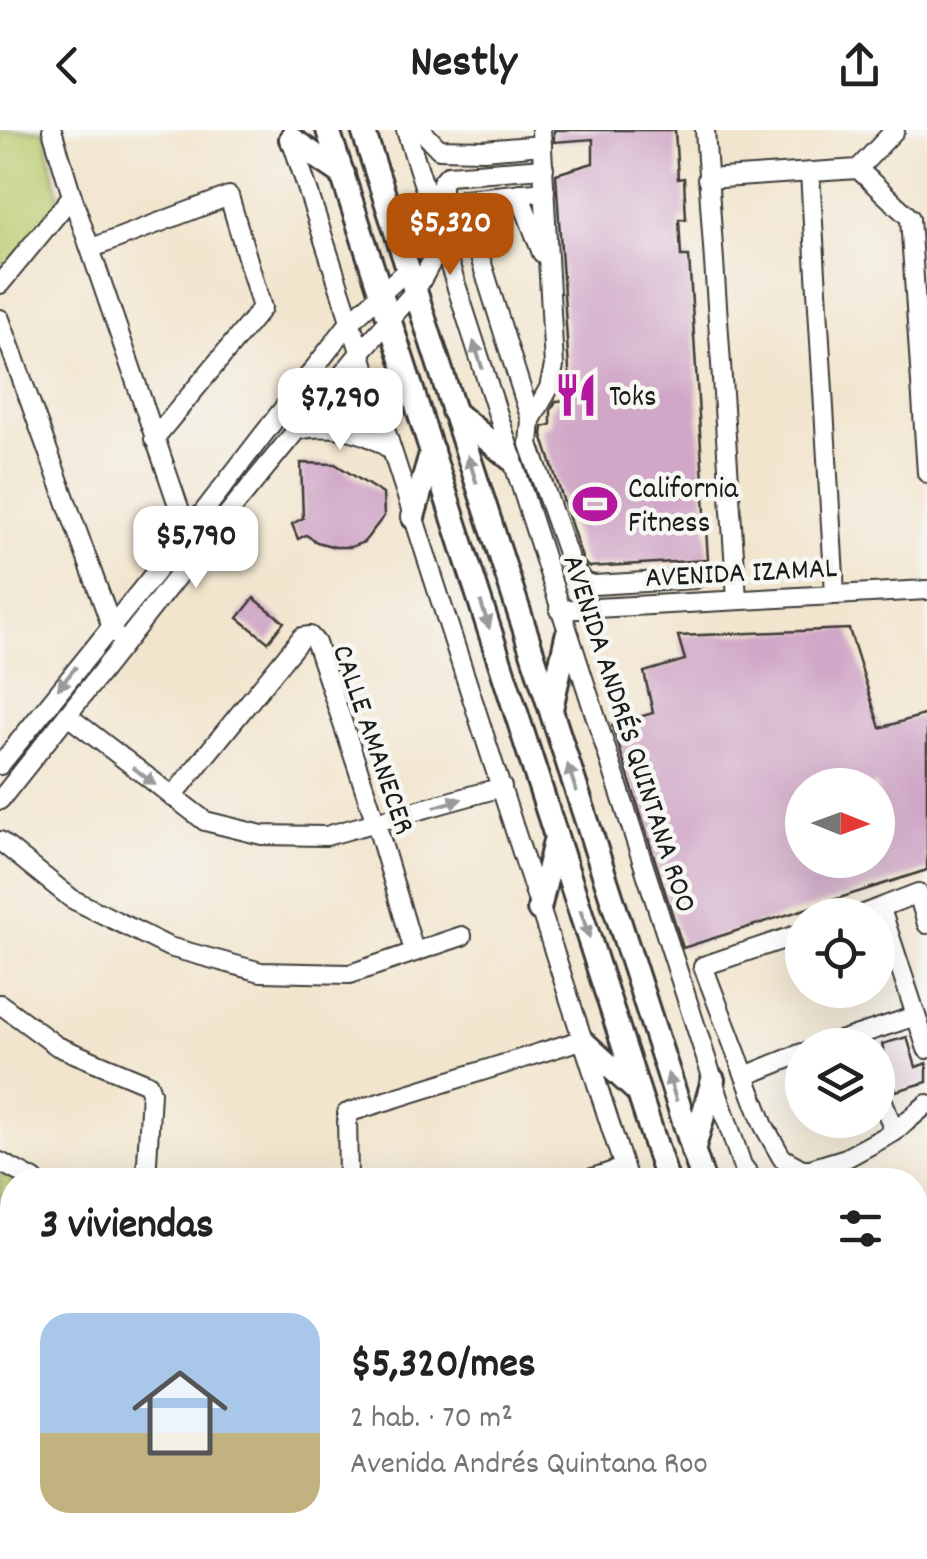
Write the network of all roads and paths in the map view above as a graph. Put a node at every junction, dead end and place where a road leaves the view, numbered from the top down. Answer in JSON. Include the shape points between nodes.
{"nodes":[{"id":1,"x":52,"y":130,"type":"edge"},
{"id":2,"x":328,"y":130,"type":"edge"},
{"id":3,"x":362,"y":130,"type":"edge"},
{"id":4,"x":406,"y":130,"type":"edge"},
{"id":5,"x":421,"y":130,"type":"edge"},
{"id":6,"x":705,"y":130,"type":"edge"},
{"id":7,"x":895,"y":130,"type":"edge"},
{"id":8,"x":290,"y":135,"type":"edge"},
{"id":9,"x":542,"y":138,"type":"edge"},
{"id":10,"x":544,"y":168,"type":"junction"},
{"id":11,"x":858,"y":169,"type":"junction"},
{"id":12,"x":810,"y":173,"type":"junction"},
{"id":13,"x":342,"y":174,"type":"junction"},
{"id":14,"x":708,"y":180,"type":"junction"},
{"id":15,"x":545,"y":191,"type":"junction"},
{"id":16,"x":519,"y":193,"type":"junction"},
{"id":17,"x":72,"y":196,"type":"junction"},
{"id":18,"x":442,"y":243,"type":"junction"},
{"id":19,"x":92,"y":248,"type":"junction"},
{"id":20,"x":550,"y":271,"type":"junction"},
{"id":21,"x":412,"y":279,"type":"junction"},
{"id":22,"x":337,"y":283,"type":"junction"},
{"id":23,"x":0,"y":284,"type":"edge"},
{"id":24,"x":380,"y":294,"type":"junction"},
{"id":25,"x":0,"y":318,"type":"edge"},
{"id":26,"x":350,"y":322,"type":"junction"},
{"id":27,"x":390,"y":322,"type":"junction"},
{"id":28,"x":359,"y":354,"type":"junction"},
{"id":29,"x":324,"y":355,"type":"junction"},
{"id":30,"x":454,"y":411,"type":"junction"},
{"id":31,"x":531,"y":420,"type":"junction"},
{"id":32,"x":297,"y":430,"type":"junction"},
{"id":33,"x":154,"y":438,"type":"junction"},
{"id":34,"x":391,"y":450,"type":"junction"},
{"id":35,"x":432,"y":450,"type":"junction"},
{"id":36,"x":511,"y":459,"type":"junction"},
{"id":37,"x":927,"y":473,"type":"edge"},
{"id":38,"x":413,"y":518,"type":"junction"},
{"id":39,"x":188,"y":532,"type":"junction"},
{"id":40,"x":194,"y":554,"type":"junction"},
{"id":41,"x":695,"y":579,"type":"dead end"},
{"id":42,"x":927,"y":590,"type":"edge"},
{"id":43,"x":835,"y":593,"type":"junction"},
{"id":44,"x":737,"y":598,"type":"junction"},
{"id":45,"x":559,"y":610,"type":"junction"},
{"id":46,"x":111,"y":623,"type":"junction"},
{"id":47,"x":568,"y":636,"type":"junction"},
{"id":48,"x":120,"y":651,"type":"junction"},
{"id":49,"x":550,"y":713,"type":"junction"},
{"id":50,"x":68,"y":716,"type":"junction"},
{"id":51,"x":0,"y":764,"type":"edge"},
{"id":52,"x":502,"y":788,"type":"junction"},
{"id":53,"x":172,"y":797,"type":"junction"},
{"id":54,"x":0,"y":800,"type":"edge"},
{"id":55,"x":376,"y":823,"type":"junction"},
{"id":56,"x":556,"y":834,"type":"junction"},
{"id":57,"x":0,"y":841,"type":"edge"},
{"id":58,"x":922,"y":890,"type":"edge"},
{"id":59,"x":895,"y":903,"type":"edge"},
{"id":60,"x":539,"y":909,"type":"junction"},
{"id":61,"x":927,"y":924,"type":"edge"},
{"id":62,"x":462,"y":936,"type":"dead end"},
{"id":63,"x":785,"y":939,"type":"edge"},
{"id":64,"x":414,"y":951,"type":"junction"},
{"id":65,"x":895,"y":952,"type":"edge"},
{"id":66,"x":703,"y":966,"type":"junction"},
{"id":67,"x":678,"y":974,"type":"junction"},
{"id":68,"x":0,"y":1004,"type":"edge"},
{"id":69,"x":916,"y":1016,"type":"junction"},
{"id":70,"x":888,"y":1028,"type":"edge"},
{"id":71,"x":581,"y":1040,"type":"junction"},
{"id":72,"x":927,"y":1048,"type":"edge"},
{"id":73,"x":785,"y":1060,"type":"edge"},
{"id":74,"x":745,"y":1076,"type":"junction"},
{"id":75,"x":713,"y":1080,"type":"junction"},
{"id":76,"x":640,"y":1094,"type":"junction"},
{"id":77,"x":927,"y":1104,"type":"edge"},
{"id":78,"x":895,"y":1131,"type":"edge"},
{"id":79,"x":883,"y":1138,"type":"edge"},
{"id":80,"x":693,"y":1150,"type":"junction"},
{"id":81,"x":147,"y":1168,"type":"edge"},
{"id":82,"x":348,"y":1168,"type":"edge"},
{"id":83,"x":624,"y":1168,"type":"edge"},
{"id":84,"x":663,"y":1168,"type":"edge"},
{"id":85,"x":699,"y":1168,"type":"edge"},
{"id":86,"x":745,"y":1168,"type":"edge"}],
"edges":[{"from":1,"to":17,"type":"street"},
{"from":2,"to":13,"type":"main road"},
{"from":3,"to":21,"type":"main road"},
{"from":4,"to":18,"type":"street","name":"AVENIDA ANDRÉS QUINTANA ROO"},
{"from":5,"to":9,"type":"street","via":[[439,149],[484,150]]},
{"from":6,"to":14,"type":"street"},
{"from":7,"to":11,"type":"street"},
{"from":8,"to":13,"type":"main road"},
{"from":8,"to":22,"type":"street"},
{"from":9,"to":10,"type":"street"},
{"from":10,"to":15,"type":"street"},
{"from":10,"to":18,"type":"street","via":[[448,175],[442,182]]},
{"from":11,"to":12,"type":"street"},
{"from":11,"to":37,"type":"street","via":[[910,218]]},
{"from":12,"to":14,"type":"street"},
{"from":12,"to":43,"type":"street"},
{"from":13,"to":24,"type":"main road"},
{"from":14,"to":44,"type":"street"},
{"from":15,"to":16,"type":"street"},
{"from":15,"to":20,"type":"street"},
{"from":16,"to":20,"type":"street"},
{"from":16,"to":31,"type":"street","via":[[463,203]]},
{"from":17,"to":19,"type":"street"},
{"from":17,"to":23,"type":"street"},
{"from":18,"to":21,"type":"street"},
{"from":36,"to":18,"type":"street","name":"AVENIDA ANDRÉS QUINTANA ROO","one_way":true},
{"from":19,"to":33,"type":"street"},
{"from":19,"to":33,"type":"street","via":[[229,196],[262,308]]},
{"from":20,"to":31,"type":"street","via":[[554,366]]},
{"from":21,"to":24,"type":"street"},
{"from":21,"to":27,"type":"street"},
{"from":21,"to":30,"type":"main road"},
{"from":22,"to":26,"type":"street"},
{"from":22,"to":29,"type":"street"},
{"from":24,"to":26,"type":"street"},
{"from":24,"to":27,"type":"main road"},
{"from":25,"to":46,"type":"street"},
{"from":26,"to":28,"type":"street"},
{"from":26,"to":29,"type":"street"},
{"from":27,"to":28,"type":"street"},
{"from":27,"to":35,"type":"main road"},
{"from":28,"to":32,"type":"street"},
{"from":28,"to":34,"type":"street"},
{"from":29,"to":39,"type":"street"},
{"from":30,"to":36,"type":"main road"},
{"from":49,"to":30,"type":"main road","one_way":true},
{"from":31,"to":41,"type":"street","via":[[529,444],[572,567],[584,582]]},
{"from":32,"to":34,"type":"street","via":[[326,424]]},
{"from":32,"to":40,"type":"street"},
{"from":33,"to":39,"type":"street"},
{"from":34,"to":38,"type":"street"},
{"from":35,"to":38,"type":"main road"},
{"from":35,"to":56,"type":"main road","one_way":true},
{"from":36,"to":45,"type":"street","name":"AVENIDA ANDRÉS QUINTANA ROO"},
{"from":38,"to":52,"type":"street"},
{"from":39,"to":40,"type":"street"},
{"from":39,"to":46,"type":"street"},
{"from":40,"to":48,"type":"street"},
{"from":42,"to":43,"type":"street","name":"AVENIDA IZAMAL"},
{"from":43,"to":44,"type":"street","name":"AVENIDA IZAMAL"},
{"from":44,"to":45,"type":"street","name":"AVENIDA IZAMAL"},
{"from":45,"to":47,"type":"street","name":"AVENIDA ANDRÉS QUINTANA ROO"},
{"from":46,"to":48,"type":"street"},
{"from":46,"to":51,"type":"street","one_way":true},
{"from":47,"to":49,"type":"main road"},
{"from":47,"to":67,"type":"street","name":"AVENIDA ANDRÉS QUINTANA ROO"},
{"from":48,"to":50,"type":"street"},
{"from":80,"to":49,"type":"main road","one_way":true},
{"from":50,"to":53,"type":"street","one_way":true},
{"from":50,"to":54,"type":"street"},
{"from":55,"to":52,"type":"street","one_way":true},
{"from":52,"to":60,"type":"street"},
{"from":53,"to":55,"type":"street","via":[[205,821],[262,835],[326,836]]},
{"from":53,"to":55,"type":"street","name":"CALLE AMANECER","via":[[302,637],[310,636]]},
{"from":55,"to":64,"type":"street","name":"CALLE AMANECER"},
{"from":56,"to":60,"type":"main road"},
{"from":56,"to":76,"type":"main road","one_way":true},
{"from":57,"to":64,"type":"street","via":[[72,899],[169,948],[243,968],[350,974]]},
{"from":58,"to":59,"type":"street"},
{"from":58,"to":61,"type":"street"},
{"from":60,"to":71,"type":"street"},
{"from":62,"to":64,"type":"street"},
{"from":63,"to":66,"type":"street"},
{"from":65,"to":69,"type":"street"},
{"from":66,"to":67,"type":"street"},
{"from":66,"to":74,"type":"street"},
{"from":67,"to":75,"type":"street","name":"AVENIDA ANDRÉS QUINTANA ROO"},
{"from":68,"to":81,"type":"street","via":[[57,1046],[148,1084]]},
{"from":69,"to":70,"type":"street"},
{"from":69,"to":72,"type":"street"},
{"from":71,"to":76,"type":"main road"},
{"from":71,"to":82,"type":"street","via":[[346,1113]]},
{"from":71,"to":83,"type":"street"},
{"from":73,"to":74,"type":"street"},
{"from":74,"to":79,"type":"street","via":[[782,1158],[802,1168],[822,1167]]},
{"from":75,"to":80,"type":"main road"},
{"from":75,"to":86,"type":"street","name":"AVENIDA ANDRÉS QUINTANA ROO"},
{"from":76,"to":84,"type":"main road"},
{"from":77,"to":78,"type":"street"},
{"from":80,"to":85,"type":"main road"}]}
